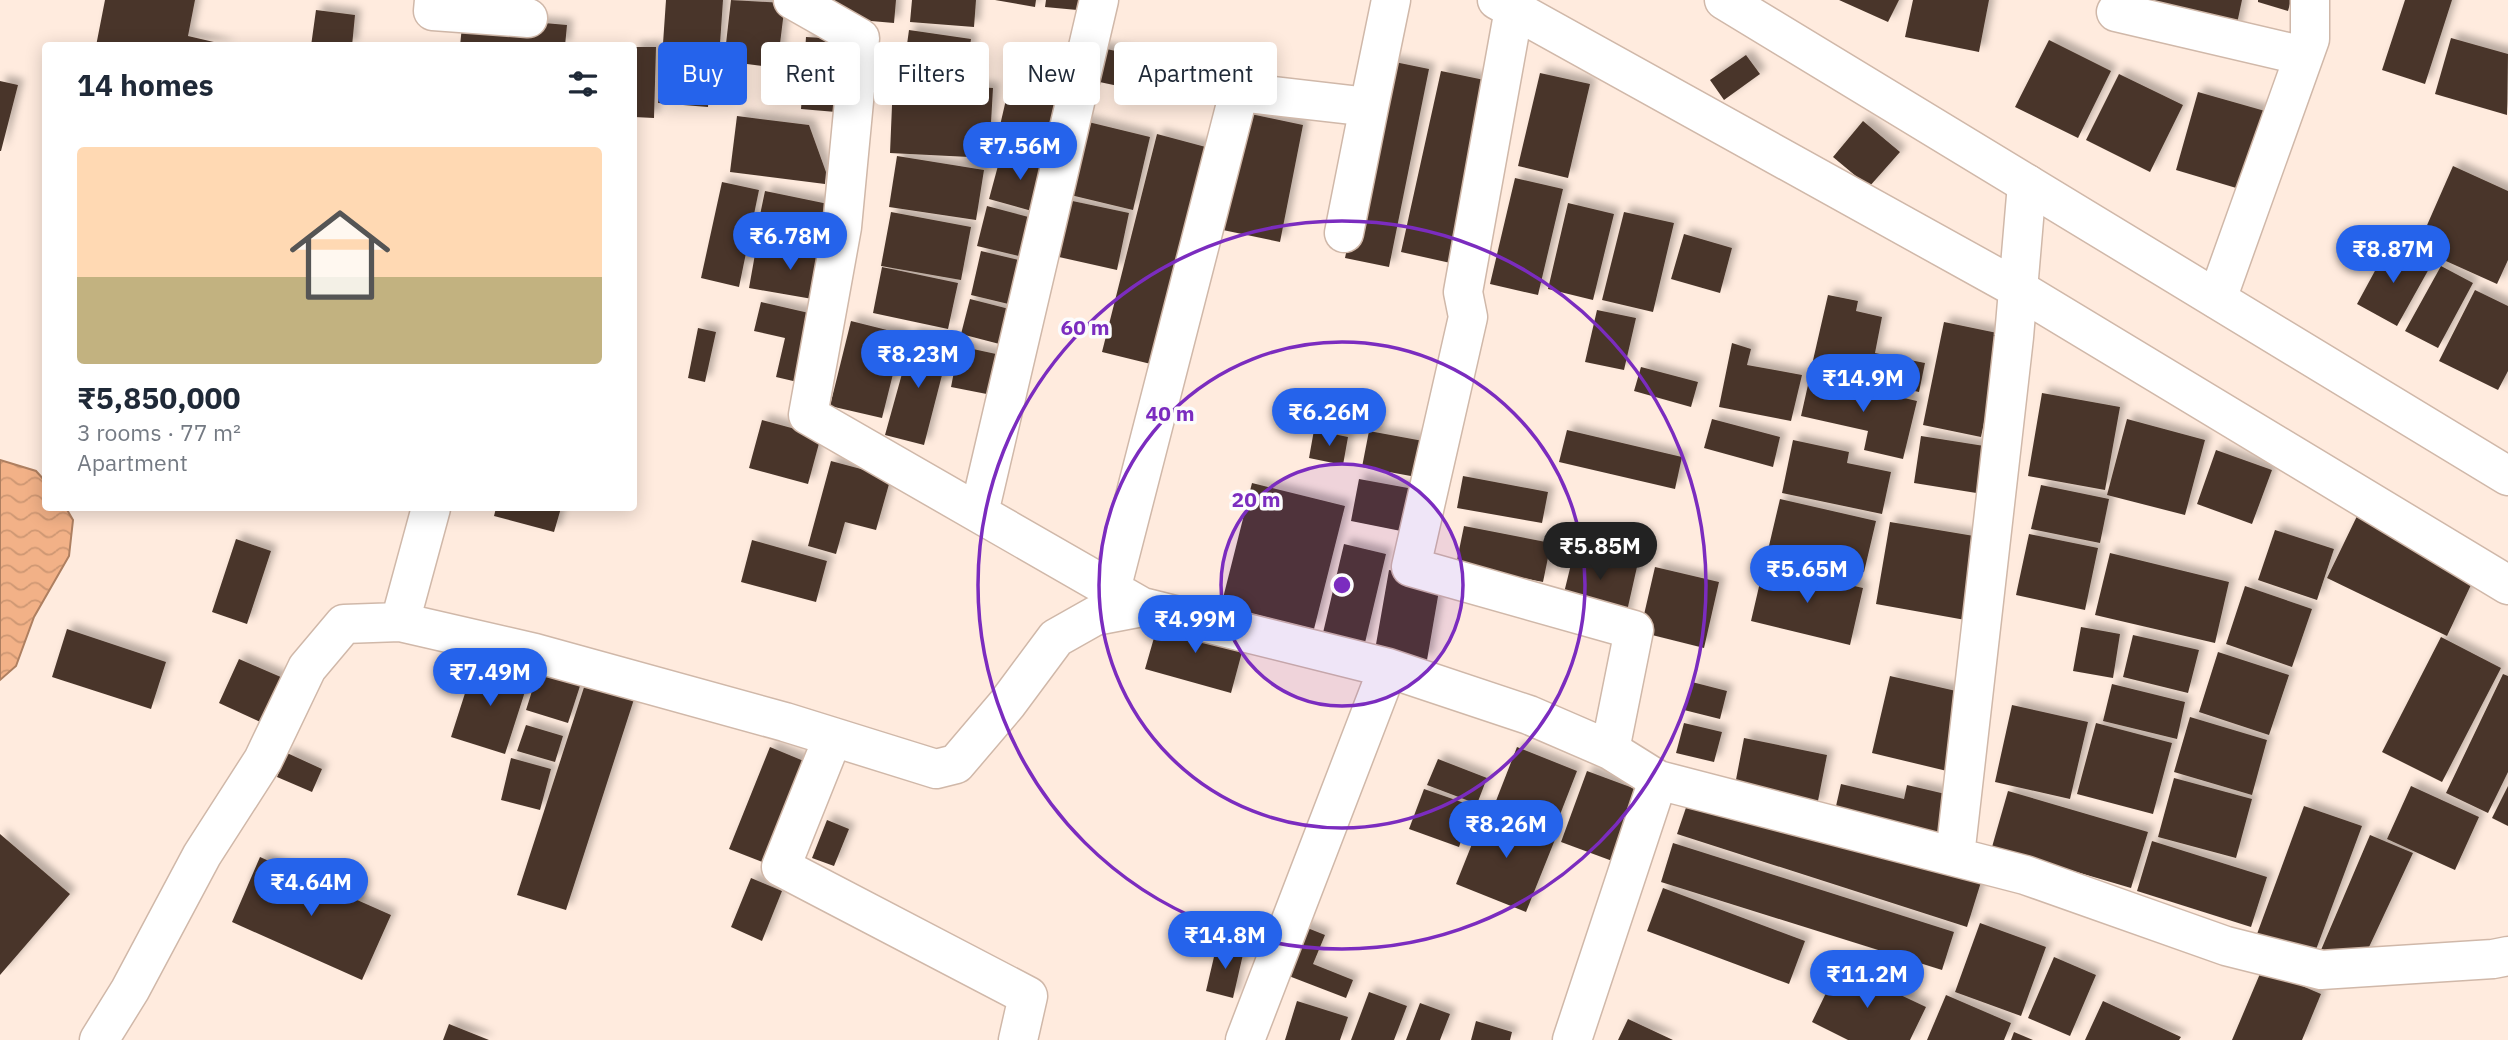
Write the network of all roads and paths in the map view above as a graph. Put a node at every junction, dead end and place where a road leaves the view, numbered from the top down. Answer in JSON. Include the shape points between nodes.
{"nodes":[{"id":1,"x":434,"y":0,"type":"edge"},
{"id":2,"x":793,"y":0,"type":"edge"},
{"id":3,"x":1099,"y":0,"type":"edge"},
{"id":4,"x":1391,"y":0,"type":"edge"},
{"id":5,"x":1724,"y":0,"type":"edge"},
{"id":6,"x":2310,"y":0,"type":"edge"},
{"id":7,"x":1506,"y":4,"type":"edge"},
{"id":8,"x":2116,"y":12,"type":"dead end"},
{"id":9,"x":528,"y":18,"type":"dead end"},
{"id":10,"x":2304,"y":56,"type":"junction"},
{"id":11,"x":1369,"y":107,"type":"junction"},
{"id":12,"x":2027,"y":184,"type":"junction"},
{"id":13,"x":1344,"y":233,"type":"dead end"},
{"id":14,"x":2018,"y":289,"type":"junction"},
{"id":15,"x":2217,"y":299,"type":"junction"},
{"id":16,"x":2508,"y":476,"type":"edge"},
{"id":17,"x":430,"y":511,"type":"edge"},
{"id":18,"x":979,"y":513,"type":"junction"},
{"id":19,"x":2508,"y":585,"type":"edge"},
{"id":20,"x":1126,"y":598,"type":"junction"},
{"id":21,"x":400,"y":622,"type":"junction"},
{"id":22,"x":1388,"y":668,"type":"junction"},
{"id":23,"x":833,"y":737,"type":"junction"},
{"id":24,"x":1610,"y":750,"type":"junction"},
{"id":25,"x":1658,"y":780,"type":"junction"},
{"id":26,"x":1955,"y":856,"type":"junction"},
{"id":27,"x":2508,"y":956,"type":"edge"},
{"id":28,"x":99,"y":1040,"type":"edge"},
{"id":29,"x":1018,"y":1040,"type":"edge"},
{"id":30,"x":1245,"y":1040,"type":"edge"},
{"id":31,"x":1573,"y":1040,"type":"edge"}],
"edges":[{"from":1,"to":9,"type":"street","via":[[433,10]]},
{"from":2,"to":18,"type":"street","via":[[860,38],[842,228],[808,415]]},
{"from":3,"to":18,"type":"street"},
{"from":4,"to":11,"type":"street"},
{"from":5,"to":12,"type":"street"},
{"from":6,"to":10,"type":"street","via":[[2310,39]]},
{"from":7,"to":14,"type":"street"},
{"from":7,"to":24,"type":"street","via":[[1463,292],[1468,317],[1411,567],[1634,630]]},
{"from":8,"to":10,"type":"street"},
{"from":10,"to":15,"type":"street"},
{"from":11,"to":13,"type":"street"},
{"from":11,"to":20,"type":"street","via":[[1239,92]]},
{"from":12,"to":14,"type":"street"},
{"from":12,"to":15,"type":"street"},
{"from":14,"to":19,"type":"street"},
{"from":14,"to":26,"type":"street"},
{"from":15,"to":16,"type":"street"},
{"from":17,"to":21,"type":"street"},
{"from":18,"to":20,"type":"street"},
{"from":20,"to":22,"type":"street"},
{"from":20,"to":23,"type":"street","via":[[1056,638],[956,764],[936,769]]},
{"from":21,"to":23,"type":"street","via":[[535,653]]},
{"from":21,"to":28,"type":"street","via":[[344,624],[307,668],[263,760],[202,855]]},
{"from":22,"to":24,"type":"street","via":[[1529,715]]},
{"from":22,"to":30,"type":"street"},
{"from":23,"to":29,"type":"street","via":[[782,867],[1028,996]]},
{"from":24,"to":25,"type":"street"},
{"from":25,"to":26,"type":"street"},
{"from":25,"to":31,"type":"street"},
{"from":26,"to":27,"type":"street","via":[[2025,875],[2226,946],[2321,970]]}]}
